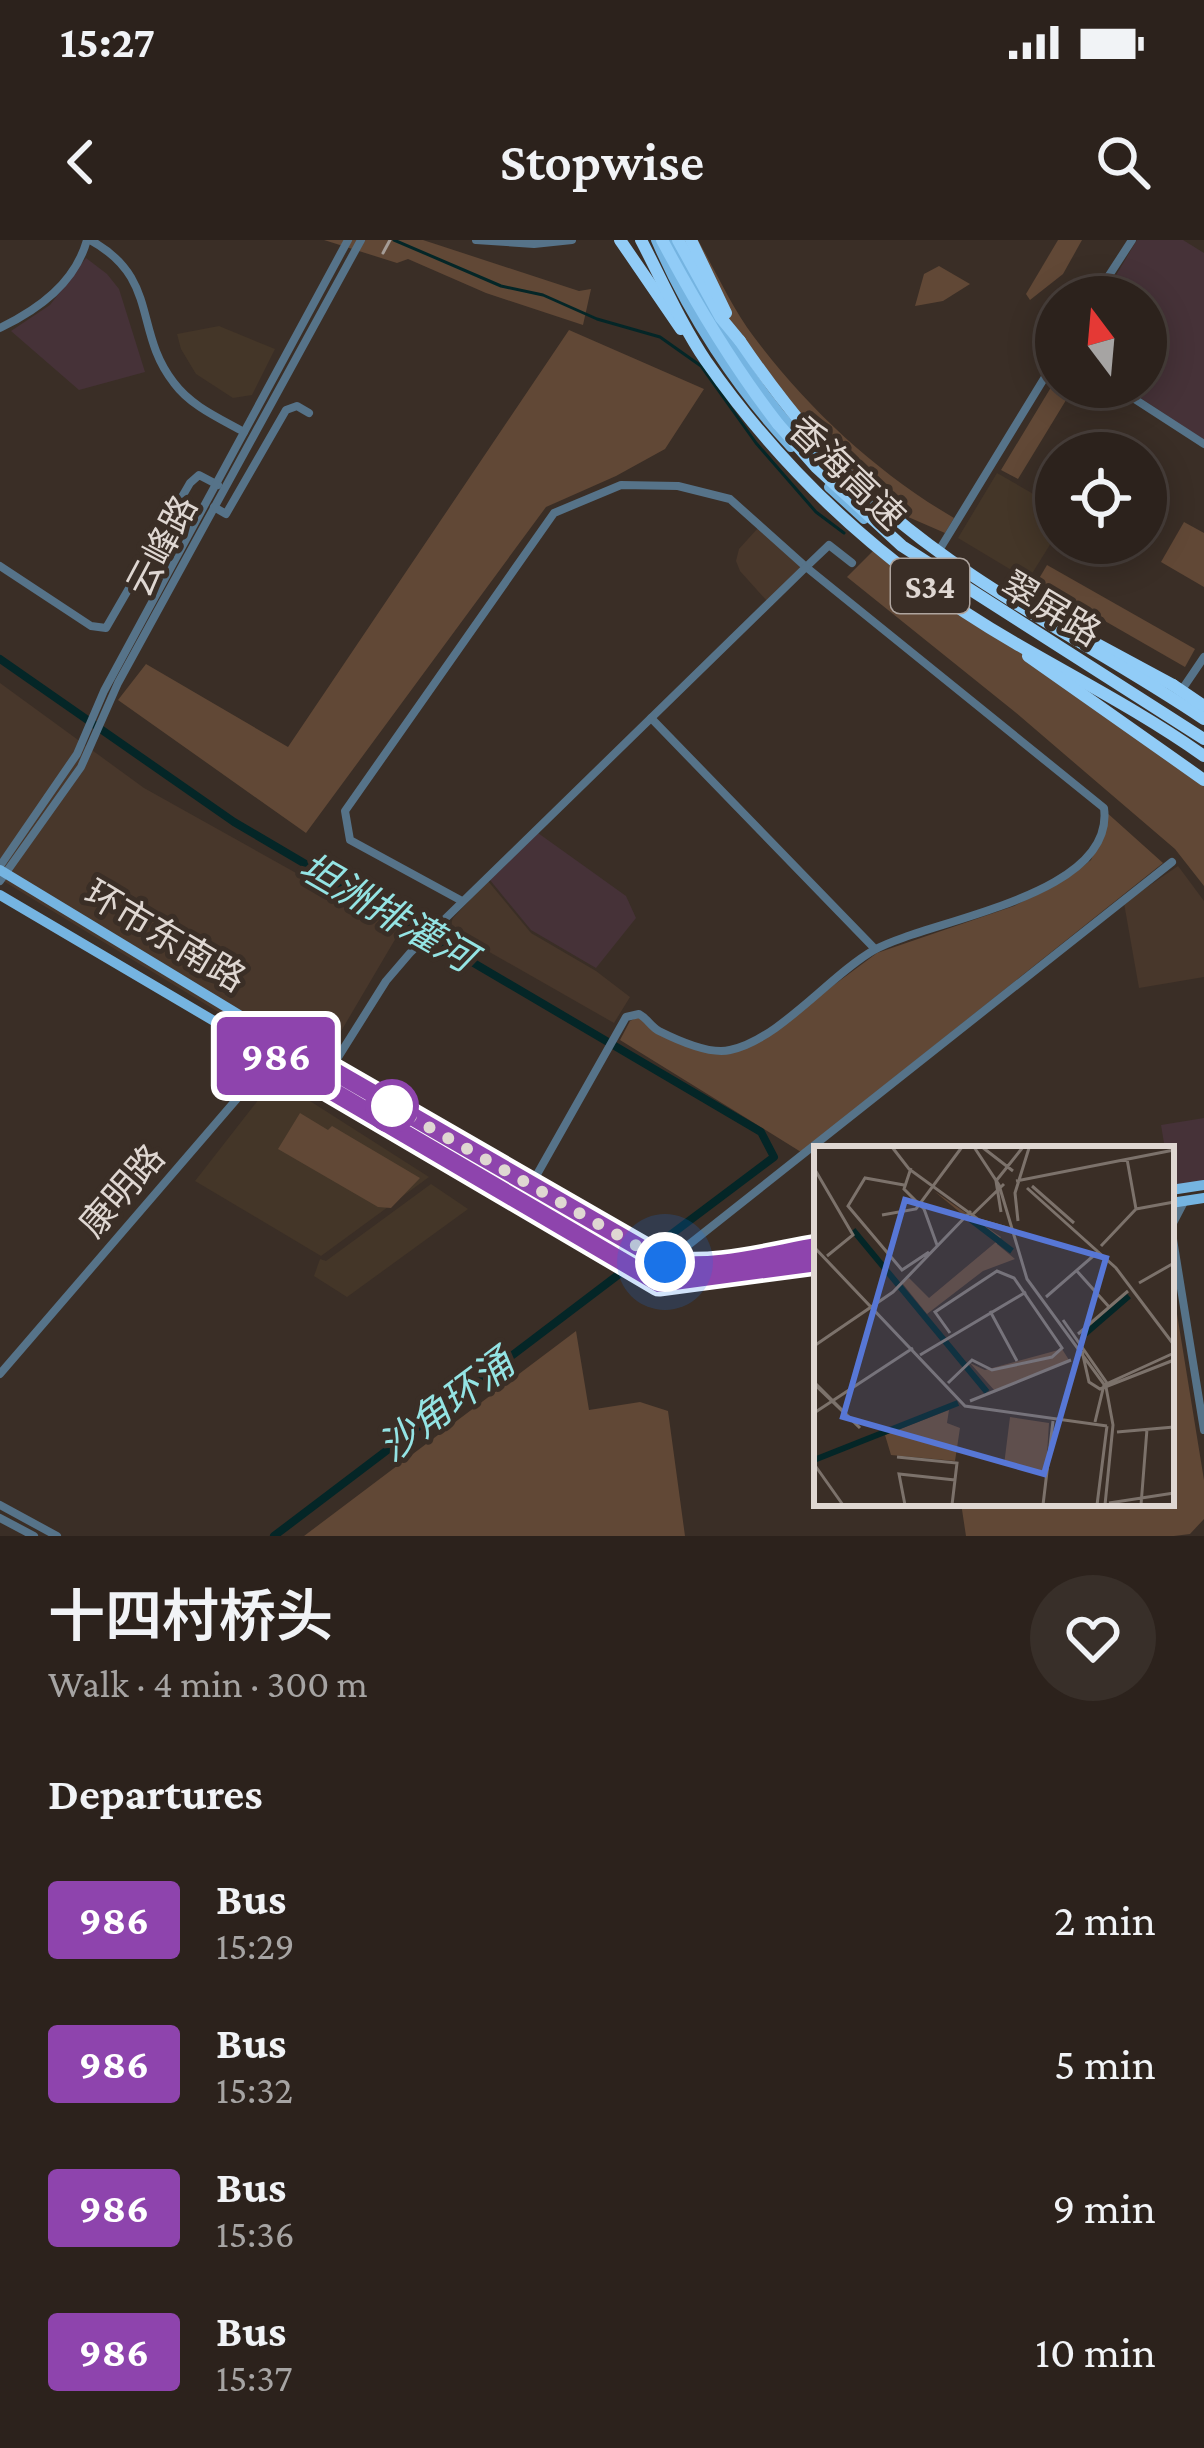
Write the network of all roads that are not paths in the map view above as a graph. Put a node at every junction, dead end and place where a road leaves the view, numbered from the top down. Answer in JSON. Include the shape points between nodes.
{"nodes":[{"id":1,"x":88,"y":240,"type":"edge"},
{"id":2,"x":361,"y":240,"type":"edge"},
{"id":3,"x":476,"y":240,"type":"edge"},
{"id":4,"x":572,"y":240,"type":"edge"},
{"id":5,"x":620,"y":240,"type":"edge"},
{"id":6,"x":640,"y":240,"type":"edge"},
{"id":7,"x":667,"y":240,"type":"edge"},
{"id":8,"x":691,"y":240,"type":"edge"},
{"id":9,"x":1132,"y":240,"type":"edge"},
{"id":10,"x":347,"y":241,"type":"edge"},
{"id":11,"x":1109,"y":276,"type":"edge"},
{"id":12,"x":0,"y":328,"type":"edge"},
{"id":13,"x":740,"y":341,"type":"junction"},
{"id":14,"x":704,"y":358,"type":"junction"},
{"id":15,"x":1035,"y":394,"type":"edge"},
{"id":16,"x":1148,"y":408,"type":"edge"},
{"id":17,"x":306,"y":411,"type":"dead end"},
{"id":18,"x":248,"y":434,"type":"junction"},
{"id":19,"x":1204,"y":444,"type":"edge"},
{"id":20,"x":218,"y":485,"type":"junction"},
{"id":21,"x":214,"y":507,"type":"junction"},
{"id":22,"x":937,"y":553,"type":"junction"},
{"id":23,"x":852,"y":563,"type":"dead end"},
{"id":24,"x":0,"y":566,"type":"edge"},
{"id":25,"x":806,"y":567,"type":"junction"},
{"id":26,"x":1028,"y":608,"type":"junction"},
{"id":27,"x":1014,"y":643,"type":"junction"},
{"id":28,"x":1204,"y":657,"type":"edge"},
{"id":29,"x":109,"y":692,"type":"junction"},
{"id":30,"x":1173,"y":702,"type":"junction"},
{"id":31,"x":1204,"y":706,"type":"edge"},
{"id":32,"x":651,"y":718,"type":"junction"},
{"id":33,"x":1204,"y":721,"type":"edge"},
{"id":34,"x":1204,"y":738,"type":"edge"},
{"id":35,"x":1204,"y":756,"type":"edge"},
{"id":36,"x":1204,"y":780,"type":"edge"},
{"id":37,"x":1172,"y":862,"type":"dead end"},
{"id":38,"x":2,"y":873,"type":"edge"},
{"id":39,"x":0,"y":896,"type":"edge"},
{"id":40,"x":462,"y":901,"type":"junction"},
{"id":41,"x":875,"y":950,"type":"junction"},
{"id":42,"x":285,"y":1043,"type":"junction"},
{"id":43,"x":274,"y":1057,"type":"junction"},
{"id":44,"x":330,"y":1070,"type":"junction"},
{"id":45,"x":531,"y":1185,"type":"junction"},
{"id":46,"x":1204,"y":1185,"type":"edge"},
{"id":47,"x":1174,"y":1190,"type":"edge"},
{"id":48,"x":1204,"y":1198,"type":"edge"},
{"id":49,"x":1186,"y":1201,"type":"junction"},
{"id":50,"x":1174,"y":1203,"type":"edge"},
{"id":51,"x":1174,"y":1219,"type":"edge"},
{"id":52,"x":1174,"y":1245,"type":"edge"},
{"id":53,"x":814,"y":1247,"type":"edge"},
{"id":54,"x":682,"y":1250,"type":"junction"},
{"id":55,"x":665,"y":1262,"type":"junction"},
{"id":56,"x":814,"y":1262,"type":"edge"},
{"id":57,"x":680,"y":1265,"type":"junction"},
{"id":58,"x":0,"y":1374,"type":"edge"},
{"id":59,"x":1204,"y":1430,"type":"edge"},
{"id":60,"x":0,"y":1505,"type":"edge"},
{"id":61,"x":0,"y":1518,"type":"edge"},
{"id":62,"x":34,"y":1536,"type":"edge"},
{"id":63,"x":56,"y":1536,"type":"edge"}],
"edges":[{"from":1,"to":12,"type":"street","via":[[63,286]]},
{"from":1,"to":18,"type":"street","via":[[132,275],[174,384]]},
{"from":2,"to":18,"type":"street","name":"云峰路"},
{"from":3,"to":4,"type":"street"},
{"from":5,"to":14,"type":"highway"},
{"from":6,"to":14,"type":"highway","name":"香海高速","number":"S34"},
{"from":7,"to":13,"type":"highway"},
{"from":7,"to":22,"type":"main road","name":"翠屏路","via":[[782,419],[844,484]]},
{"from":7,"to":34,"type":"highway","name":"香海高速","number":"S34","bridge":true,"via":[[749,387],[860,510],[956,583]]},
{"from":8,"to":13,"type":"highway"},
{"from":9,"to":11,"type":"street"},
{"from":10,"to":18,"type":"street","name":"云峰路"},
{"from":13,"to":26,"type":"highway","bridge":true,"via":[[790,413],[871,497]]},
{"from":14,"to":27,"type":"highway","name":"香海高速","number":"S34","via":[[848,524]]},
{"from":15,"to":22,"type":"street"},
{"from":16,"to":19,"type":"street"},
{"from":17,"to":21,"type":"street","via":[[283,413],[226,514]]},
{"from":18,"to":20,"type":"street","name":"云峰路"},
{"from":18,"to":21,"type":"street","name":"云峰路"},
{"from":20,"to":24,"type":"street","via":[[199,476],[190,483],[106,628]]},
{"from":20,"to":29,"type":"street","name":"云峰路"},
{"from":21,"to":29,"type":"street","name":"云峰路"},
{"from":22,"to":30,"type":"main road","name":"翠屏路"},
{"from":23,"to":25,"type":"street","via":[[829,545]]},
{"from":25,"to":32,"type":"street"},
{"from":25,"to":40,"type":"street","via":[[730,499],[678,486],[621,485],[554,513],[345,812],[350,840]]},
{"from":25,"to":41,"type":"street","via":[[1104,808],[1088,857],[1068,874]]},
{"from":26,"to":31,"type":"highway","bridge":true},
{"from":26,"to":33,"type":"highway","bridge":true},
{"from":27,"to":35,"type":"highway","name":"香海高速","number":"S34"},
{"from":27,"to":36,"type":"highway"},
{"from":28,"to":30,"type":"street"},
{"from":29,"to":38,"type":"street","name":"云峰路","via":[[82,755]]},
{"from":30,"to":33,"type":"main road","name":"翠屏路"},
{"from":32,"to":40,"type":"street"},
{"from":32,"to":41,"type":"street"},
{"from":37,"to":54,"type":"street"},
{"from":38,"to":42,"type":"main road","name":"环市东南路"},
{"from":39,"to":43,"type":"main road","name":"环市东南路"},
{"from":40,"to":44,"type":"street","via":[[386,981]]},
{"from":41,"to":45,"type":"street","via":[[730,1050],[656,1030],[639,1014],[626,1017]]},
{"from":42,"to":43,"type":"street","name":"康明路"},
{"from":42,"to":44,"type":"main road","name":"环市东南路"},
{"from":43,"to":56,"type":"main road","name":"环市东南路","via":[[659,1283]]},
{"from":43,"to":58,"type":"street","name":"康明路"},
{"from":44,"to":45,"type":"main road","name":"环市东南路"},
{"from":45,"to":55,"type":"main road","name":"环市东南路"},
{"from":46,"to":47,"type":"main road"},
{"from":48,"to":49,"type":"main road"},
{"from":49,"to":50,"type":"main road"},
{"from":49,"to":51,"type":"street"},
{"from":52,"to":59,"type":"street"},
{"from":53,"to":57,"type":"main road","name":"环市东南路"},
{"from":54,"to":55,"type":"street"},
{"from":54,"to":57,"type":"street"},
{"from":55,"to":57,"type":"main road","name":"环市东南路"},
{"from":60,"to":63,"type":"street"},
{"from":61,"to":62,"type":"street"}]}
